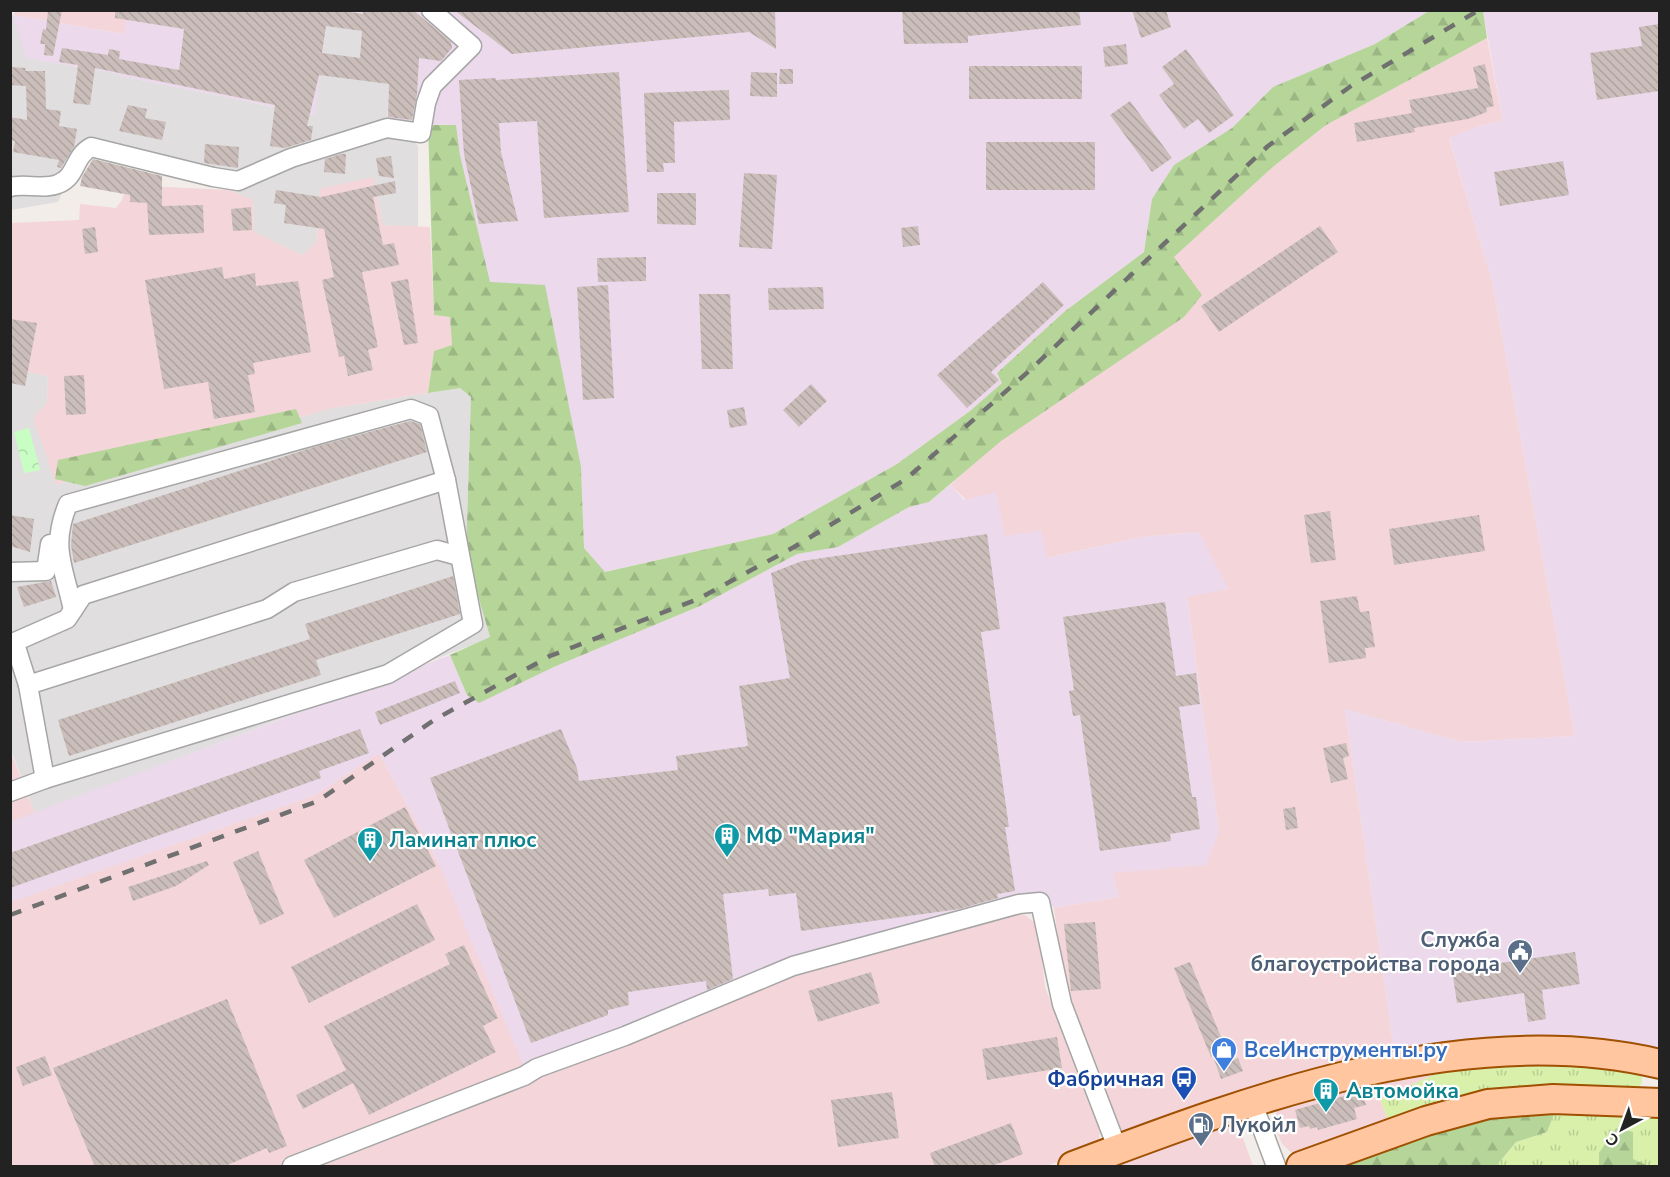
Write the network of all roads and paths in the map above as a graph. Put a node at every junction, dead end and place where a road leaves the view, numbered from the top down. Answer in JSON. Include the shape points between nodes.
{"nodes":[{"id":1,"x":431,"y":10,"type":"edge"},
{"id":2,"x":10,"y":187,"type":"edge"},
{"id":3,"x":446,"y":480,"type":"junction"},
{"id":4,"x":50,"y":544,"type":"dead end"},
{"id":5,"x":459,"y":556,"type":"junction"},
{"id":6,"x":10,"y":572,"type":"edge"},
{"id":7,"x":73,"y":610,"type":"junction"},
{"id":8,"x":13,"y":644,"type":"edge"},
{"id":9,"x":28,"y":685,"type":"junction"},
{"id":10,"x":45,"y":779,"type":"junction"},
{"id":11,"x":10,"y":792,"type":"edge"},
{"id":12,"x":1659,"y":1064,"type":"edge"},
{"id":13,"x":1658,"y":1097,"type":"edge"},
{"id":14,"x":1253,"y":1104,"type":"junction"},
{"id":15,"x":1118,"y":1150,"type":"junction"},
{"id":16,"x":292,"y":1167,"type":"edge"},
{"id":17,"x":1073,"y":1167,"type":"edge"},
{"id":18,"x":1276,"y":1167,"type":"edge"},
{"id":19,"x":1301,"y":1167,"type":"edge"}],
"edges":[{"from":1,"to":2,"type":"street","via":[[472,46],[432,86],[421,133],[387,128],[291,158],[238,181],[91,147],[80,153],[72,173],[55,186]]},
{"from":3,"to":5,"type":"street"},
{"from":3,"to":7,"type":"street","via":[[83,595]]},
{"from":3,"to":7,"type":"street","via":[[429,416],[411,409],[68,504],[57,545]]},
{"from":4,"to":6,"type":"street","via":[[46,571]]},
{"from":5,"to":9,"type":"street","via":[[437,550],[294,592],[267,609]]},
{"from":5,"to":10,"type":"street","via":[[473,624],[388,674]]},
{"from":7,"to":8,"type":"street","via":[[68,619]]},
{"from":8,"to":9,"type":"street"},
{"from":9,"to":10,"type":"street"},
{"from":10,"to":11,"type":"street"},
{"from":12,"to":14,"type":"main road","via":[[1631,1057],[1556,1050],[1471,1054],[1365,1073]]},
{"from":13,"to":19,"type":"main road","via":[[1488,1104],[1426,1121]]},
{"from":14,"to":15,"type":"main road"},
{"from":14,"to":18,"type":"street"},
{"from":15,"to":16,"type":"street","via":[[1062,1004],[1040,902],[1019,904],[793,966]]},
{"from":15,"to":17,"type":"main road"}]}
